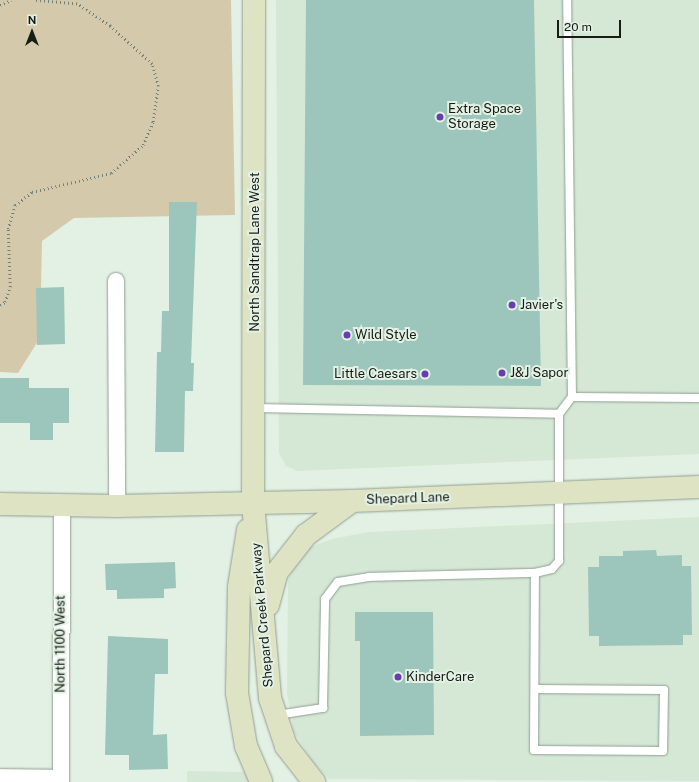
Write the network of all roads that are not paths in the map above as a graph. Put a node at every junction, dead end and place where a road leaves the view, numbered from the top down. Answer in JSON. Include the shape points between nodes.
{"nodes":[{"id":1,"x":254,"y":0,"type":"edge"},
{"id":2,"x":567,"y":0,"type":"edge"},
{"id":3,"x":116,"y":281,"type":"dead end"},
{"id":4,"x":572,"y":397,"type":"junction"},
{"id":5,"x":699,"y":398,"type":"edge"},
{"id":6,"x":255,"y":408,"type":"junction"},
{"id":7,"x":559,"y":414,"type":"junction"},
{"id":8,"x":699,"y":487,"type":"edge"},
{"id":9,"x":560,"y":494,"type":"junction"},
{"id":10,"x":352,"y":501,"type":"junction"},
{"id":11,"x":253,"y":503,"type":"junction"},
{"id":12,"x":0,"y":504,"type":"edge"},
{"id":13,"x":62,"y":505,"type":"junction"},
{"id":14,"x":117,"y":506,"type":"junction"},
{"id":15,"x":535,"y":573,"type":"junction"},
{"id":16,"x":265,"y":616,"type":"junction"},
{"id":17,"x":535,"y":689,"type":"junction"},
{"id":18,"x":274,"y":715,"type":"junction"},
{"id":19,"x":0,"y":777,"type":"edge"},
{"id":20,"x":61,"y":780,"type":"edge"},
{"id":21,"x":260,"y":782,"type":"edge"},
{"id":22,"x":314,"y":782,"type":"edge"}],
"edges":[{"from":1,"to":6,"type":"street","name":"North Sandtrap Lane West"},
{"from":2,"to":4,"type":"lane"},
{"from":3,"to":14,"type":"street"},
{"from":4,"to":5,"type":"lane"},
{"from":4,"to":7,"type":"lane"},
{"from":6,"to":7,"type":"lane"},
{"from":6,"to":11,"type":"street","name":"North Sandtrap Lane West"},
{"from":7,"to":9,"type":"lane"},
{"from":8,"to":9,"type":"street","name":"Shepard Lane"},
{"from":9,"to":10,"type":"street","name":"Shepard Lane"},
{"from":9,"to":15,"type":"lane","via":[[559,561],[552,569]]},
{"from":10,"to":11,"type":"street","name":"Shepard Lane"},
{"from":10,"to":16,"type":"street","via":[[306,535],[278,572]]},
{"from":11,"to":14,"type":"street","name":"Shepard Lane"},
{"from":11,"to":16,"type":"street","name":"Shepard Creek Parkway"},
{"from":11,"to":21,"type":"street","name":"Shepard Creek Parkway","via":[[239,587],[237,693],[246,746]]},
{"from":12,"to":13,"type":"street","name":"Shepard Lane"},
{"from":13,"to":14,"type":"street","name":"Shepard Lane"},
{"from":13,"to":20,"type":"street","name":"North 1100 West"},
{"from":15,"to":17,"type":"lane"},
{"from":15,"to":18,"type":"lane","via":[[362,577],[338,582],[325,599],[323,708]]},
{"from":16,"to":18,"type":"street","name":"Shepard Creek Parkway","via":[[267,683]]},
{"from":17,"to":17,"type":"lane","via":[[534,750],[662,751],[664,690]]},
{"from":18,"to":22,"type":"street","name":"Shepard Creek Parkway","via":[[293,758]]},
{"from":19,"to":20,"type":"street"}]}
